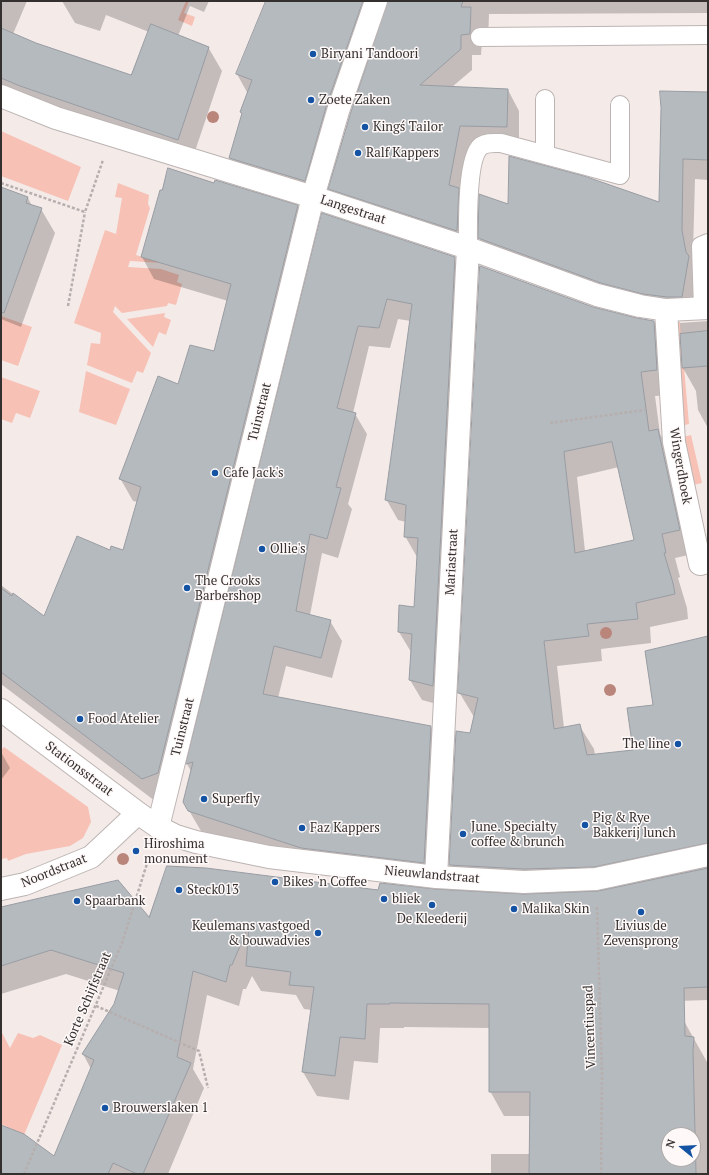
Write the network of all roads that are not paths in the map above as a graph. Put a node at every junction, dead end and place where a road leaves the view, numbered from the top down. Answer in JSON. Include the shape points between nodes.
{"nodes":[{"id":1,"x":376,"y":1,"type":"edge"},
{"id":2,"x":708,"y":35,"type":"edge"},
{"id":3,"x":480,"y":37,"type":"dead end"},
{"id":4,"x":1,"y":96,"type":"edge"},
{"id":5,"x":545,"y":99,"type":"dead end"},
{"id":6,"x":620,"y":105,"type":"dead end"},
{"id":7,"x":545,"y":155,"type":"junction"},
{"id":8,"x":313,"y":197,"type":"junction"},
{"id":9,"x":708,"y":244,"type":"edge"},
{"id":10,"x":468,"y":248,"type":"junction"},
{"id":11,"x":705,"y":309,"type":"edge"},
{"id":12,"x":666,"y":310,"type":"junction"},
{"id":13,"x":708,"y":562,"type":"edge"},
{"id":14,"x":1,"y":710,"type":"edge"},
{"id":15,"x":138,"y":813,"type":"junction"},
{"id":16,"x":158,"y":827,"type":"junction"},
{"id":17,"x":708,"y":855,"type":"edge"},
{"id":18,"x":436,"y":877,"type":"junction"},
{"id":19,"x":1,"y":889,"type":"edge"}],
"edges":[{"from":1,"to":8,"type":"street","name":"Tuinstraat","via":[[338,110]]},
{"from":2,"to":3,"type":"lane"},
{"from":4,"to":8,"type":"street","name":"Langestraat","via":[[56,118]]},
{"from":5,"to":7,"type":"lane"},
{"from":6,"to":7,"type":"lane","via":[[620,175]]},
{"from":7,"to":10,"type":"lane","via":[[501,143],[490,142],[480,147],[474,155],[470,172]]},
{"from":8,"to":10,"type":"street","name":"Langestraat"},
{"from":8,"to":16,"type":"street","name":"Tuinstraat"},
{"from":9,"to":11,"type":"lane","via":[[701,246]]},
{"from":10,"to":12,"type":"street","name":"Langestraat","via":[[597,294]]},
{"from":10,"to":18,"type":"street","name":"Mariastraat"},
{"from":11,"to":12,"type":"street","name":"Langestraat"},
{"from":12,"to":13,"type":"street","name":"Wingerdhoek","via":[[674,442],[700,564]]},
{"from":14,"to":15,"type":"street","name":"Stationsstraat"},
{"from":15,"to":16,"type":"street","name":"Stationsstraat"},
{"from":15,"to":19,"type":"street","name":"Noordstraat","via":[[91,857],[25,884]]},
{"from":16,"to":18,"type":"street","name":"Nieuwlandstraat","via":[[196,842],[270,857]]},
{"from":17,"to":18,"type":"street","name":"Nieuwlandstraat","via":[[596,879],[524,882]]}]}
